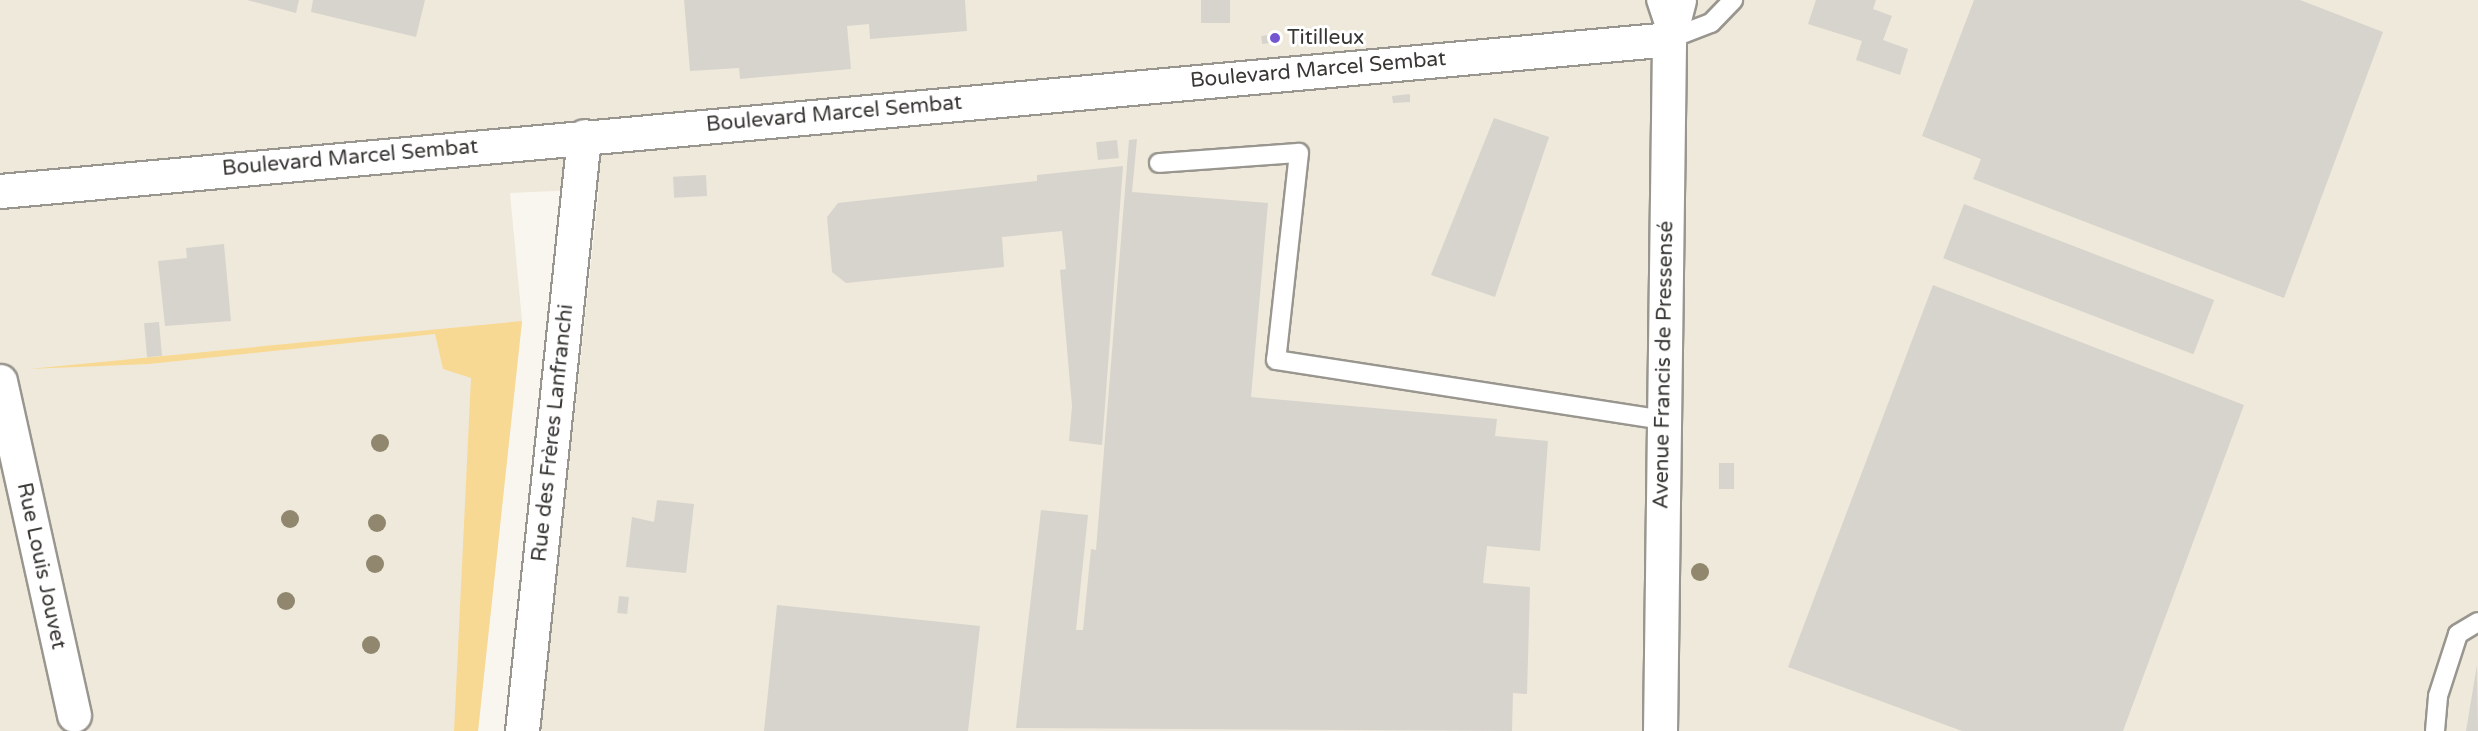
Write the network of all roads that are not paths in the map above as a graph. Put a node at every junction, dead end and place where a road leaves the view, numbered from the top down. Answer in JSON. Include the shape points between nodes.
{"nodes":[{"id":1,"x":1656,"y":0,"type":"edge"},
{"id":2,"x":1678,"y":0,"type":"edge"},
{"id":3,"x":1733,"y":0,"type":"edge"},
{"id":4,"x":1669,"y":39,"type":"junction"},
{"id":5,"x":584,"y":136,"type":"junction"},
{"id":6,"x":1159,"y":163,"type":"dead end"},
{"id":7,"x":0,"y":191,"type":"edge"},
{"id":8,"x":2,"y":398,"type":"edge"},
{"id":9,"x":1664,"y":420,"type":"junction"},
{"id":10,"x":2478,"y":622,"type":"edge"},
{"id":11,"x":74,"y":715,"type":"dead end"},
{"id":12,"x":522,"y":731,"type":"edge"},
{"id":13,"x":1660,"y":731,"type":"edge"},
{"id":14,"x":2435,"y":731,"type":"edge"}],
"edges":[{"from":1,"to":4,"type":"lane"},
{"from":2,"to":4,"type":"street","name":"Avenue Francis de Pressensé"},
{"from":3,"to":4,"type":"lane","via":[[1711,23]]},
{"from":4,"to":5,"type":"street","name":"Boulevard Marcel Sembat"},
{"from":4,"to":9,"type":"street","name":"Avenue Francis de Pressensé"},
{"from":5,"to":7,"type":"street","name":"Boulevard Marcel Sembat"},
{"from":5,"to":12,"type":"street","name":"Rue des Frères Lanfranchi"},
{"from":6,"to":9,"type":"lane","via":[[1299,153],[1276,360]]},
{"from":8,"to":11,"type":"street","name":"Rue Louis Jouvet"},
{"from":9,"to":13,"type":"street","name":"Avenue Francis de Pressensé"},
{"from":10,"to":14,"type":"lane","via":[[2458,634],[2438,696]]}]}
